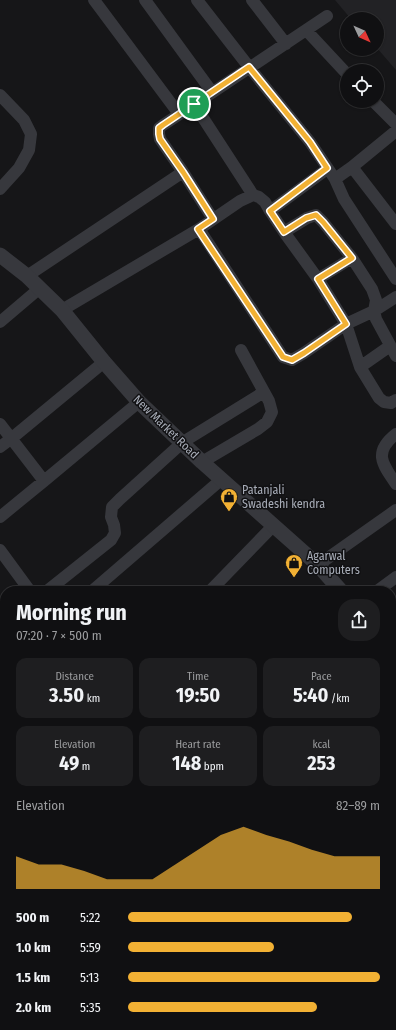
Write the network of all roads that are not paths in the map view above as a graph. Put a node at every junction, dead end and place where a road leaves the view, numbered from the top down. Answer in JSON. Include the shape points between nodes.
{"nodes":[{"id":1,"x":94,"y":0,"type":"edge"},
{"id":2,"x":145,"y":0,"type":"edge"},
{"id":3,"x":198,"y":0,"type":"edge"},
{"id":4,"x":252,"y":0,"type":"edge"},
{"id":5,"x":327,"y":16,"type":"dead end"},
{"id":6,"x":306,"y":30,"type":"junction"},
{"id":7,"x":286,"y":44,"type":"junction"},
{"id":8,"x":340,"y":66,"type":"edge"},
{"id":9,"x":249,"y":67,"type":"junction"},
{"id":10,"x":212,"y":92,"type":"junction"},
{"id":11,"x":0,"y":95,"type":"edge"},
{"id":12,"x":194,"y":104,"type":"junction"},
{"id":13,"x":380,"y":108,"type":"edge"},
{"id":14,"x":179,"y":114,"type":"junction"},
{"id":15,"x":396,"y":124,"type":"edge"},
{"id":16,"x":396,"y":132,"type":"edge"},
{"id":17,"x":352,"y":167,"type":"junction"},
{"id":18,"x":327,"y":168,"type":"junction"},
{"id":19,"x":183,"y":172,"type":"junction"},
{"id":20,"x":335,"y":179,"type":"junction"},
{"id":21,"x":0,"y":189,"type":"edge"},
{"id":22,"x":253,"y":194,"type":"junction"},
{"id":23,"x":270,"y":211,"type":"junction"},
{"id":24,"x":213,"y":219,"type":"junction"},
{"id":25,"x":396,"y":224,"type":"edge"},
{"id":26,"x":198,"y":229,"type":"junction"},
{"id":27,"x":284,"y":232,"type":"junction"},
{"id":28,"x":0,"y":255,"type":"edge"},
{"id":29,"x":352,"y":258,"type":"junction"},
{"id":30,"x":27,"y":276,"type":"junction"},
{"id":31,"x":318,"y":279,"type":"junction"},
{"id":32,"x":396,"y":279,"type":"edge"},
{"id":33,"x":40,"y":288,"type":"junction"},
{"id":34,"x":396,"y":297,"type":"edge"},
{"id":35,"x":62,"y":310,"type":"junction"},
{"id":36,"x":374,"y":311,"type":"junction"},
{"id":37,"x":0,"y":322,"type":"edge"},
{"id":38,"x":346,"y":324,"type":"junction"},
{"id":39,"x":241,"y":350,"type":"dead end"},
{"id":40,"x":393,"y":351,"type":"edge"},
{"id":41,"x":104,"y":362,"type":"junction"},
{"id":42,"x":360,"y":368,"type":"junction"},
{"id":43,"x":264,"y":392,"type":"junction"},
{"id":44,"x":396,"y":400,"type":"edge"},
{"id":45,"x":139,"y":402,"type":"junction"},
{"id":46,"x":0,"y":424,"type":"edge"},
{"id":47,"x":396,"y":434,"type":"edge"},
{"id":48,"x":12,"y":438,"type":"junction"},
{"id":49,"x":183,"y":442,"type":"junction"},
{"id":50,"x":0,"y":447,"type":"edge"},
{"id":51,"x":202,"y":462,"type":"junction"},
{"id":52,"x":222,"y":479,"type":"junction"},
{"id":53,"x":44,"y":481,"type":"junction"},
{"id":54,"x":396,"y":484,"type":"edge"},
{"id":55,"x":396,"y":510,"type":"edge"},
{"id":56,"x":0,"y":517,"type":"edge"},
{"id":57,"x":274,"y":525,"type":"junction"},
{"id":58,"x":0,"y":550,"type":"edge"},
{"id":59,"x":318,"y":565,"type":"junction"},
{"id":60,"x":396,"y":577,"type":"edge"},
{"id":61,"x":26,"y":586,"type":"edge"},
{"id":62,"x":53,"y":586,"type":"edge"},
{"id":63,"x":98,"y":586,"type":"edge"},
{"id":64,"x":215,"y":586,"type":"edge"},
{"id":65,"x":337,"y":586,"type":"edge"},
{"id":66,"x":384,"y":586,"type":"edge"}],
"edges":[{"from":1,"to":14,"type":"street"},
{"from":2,"to":10,"type":"street"},
{"from":3,"to":9,"type":"street"},
{"from":4,"to":7,"type":"street"},
{"from":5,"to":6,"type":"street"},
{"from":6,"to":7,"type":"street"},
{"from":6,"to":8,"type":"street"},
{"from":7,"to":9,"type":"street"},
{"from":9,"to":10,"type":"street"},
{"from":9,"to":18,"type":"street","via":[[310,142]]},
{"from":10,"to":12,"type":"street"},
{"from":11,"to":21,"type":"street","via":[[24,120],[31,134],[29,150],[19,168]]},
{"from":12,"to":14,"type":"street"},
{"from":12,"to":22,"type":"street"},
{"from":13,"to":15,"type":"street"},
{"from":14,"to":19,"type":"street","via":[[159,128],[159,134]]},
{"from":16,"to":17,"type":"street"},
{"from":17,"to":20,"type":"street"},
{"from":17,"to":25,"type":"street"},
{"from":18,"to":20,"type":"street"},
{"from":18,"to":23,"type":"street"},
{"from":19,"to":24,"type":"street"},
{"from":19,"to":30,"type":"street"},
{"from":20,"to":32,"type":"street","via":[[344,199]]},
{"from":22,"to":23,"type":"street","via":[[265,202]]},
{"from":22,"to":24,"type":"street"},
{"from":23,"to":27,"type":"street"},
{"from":24,"to":26,"type":"street"},
{"from":26,"to":35,"type":"street"},
{"from":26,"to":38,"type":"street","via":[[283,357],[292,360]]},
{"from":27,"to":29,"type":"street","via":[[306,218],[316,215]]},
{"from":27,"to":31,"type":"street"},
{"from":28,"to":30,"type":"street","name":"New Market Road"},
{"from":29,"to":31,"type":"street"},
{"from":29,"to":36,"type":"street","via":[[372,289],[376,300]]},
{"from":30,"to":33,"type":"street","name":"New Market Road"},
{"from":31,"to":38,"type":"street"},
{"from":33,"to":35,"type":"street","name":"New Market Road"},
{"from":33,"to":37,"type":"street"},
{"from":34,"to":36,"type":"street"},
{"from":35,"to":41,"type":"street","name":"New Market Road"},
{"from":36,"to":38,"type":"street"},
{"from":36,"to":40,"type":"street"},
{"from":38,"to":42,"type":"street"},
{"from":39,"to":43,"type":"street"},
{"from":40,"to":42,"type":"street"},
{"from":41,"to":45,"type":"street","name":"New Market Road"},
{"from":41,"to":48,"type":"street"},
{"from":42,"to":44,"type":"street","via":[[379,398],[391,403]]},
{"from":43,"to":49,"type":"street"},
{"from":43,"to":51,"type":"street","via":[[272,412],[267,422]]},
{"from":45,"to":49,"type":"street","name":"New Market Road"},
{"from":45,"to":53,"type":"street"},
{"from":46,"to":48,"type":"street"},
{"from":47,"to":54,"type":"street","via":[[383,448],[382,460]]},
{"from":48,"to":50,"type":"street"},
{"from":48,"to":53,"type":"street"},
{"from":49,"to":51,"type":"street","name":"New Market Road"},
{"from":49,"to":62,"type":"street","via":[[112,507],[111,517],[115,533],[111,540]]},
{"from":51,"to":52,"type":"street","name":"New Market Road"},
{"from":52,"to":57,"type":"street","name":"New Market Road"},
{"from":52,"to":63,"type":"street"},
{"from":53,"to":56,"type":"street"},
{"from":55,"to":59,"type":"street"},
{"from":57,"to":59,"type":"street","name":"New Market Road"},
{"from":57,"to":64,"type":"street"},
{"from":58,"to":61,"type":"street"},
{"from":59,"to":65,"type":"street","name":"New Market Road"},
{"from":60,"to":66,"type":"street"}]}
